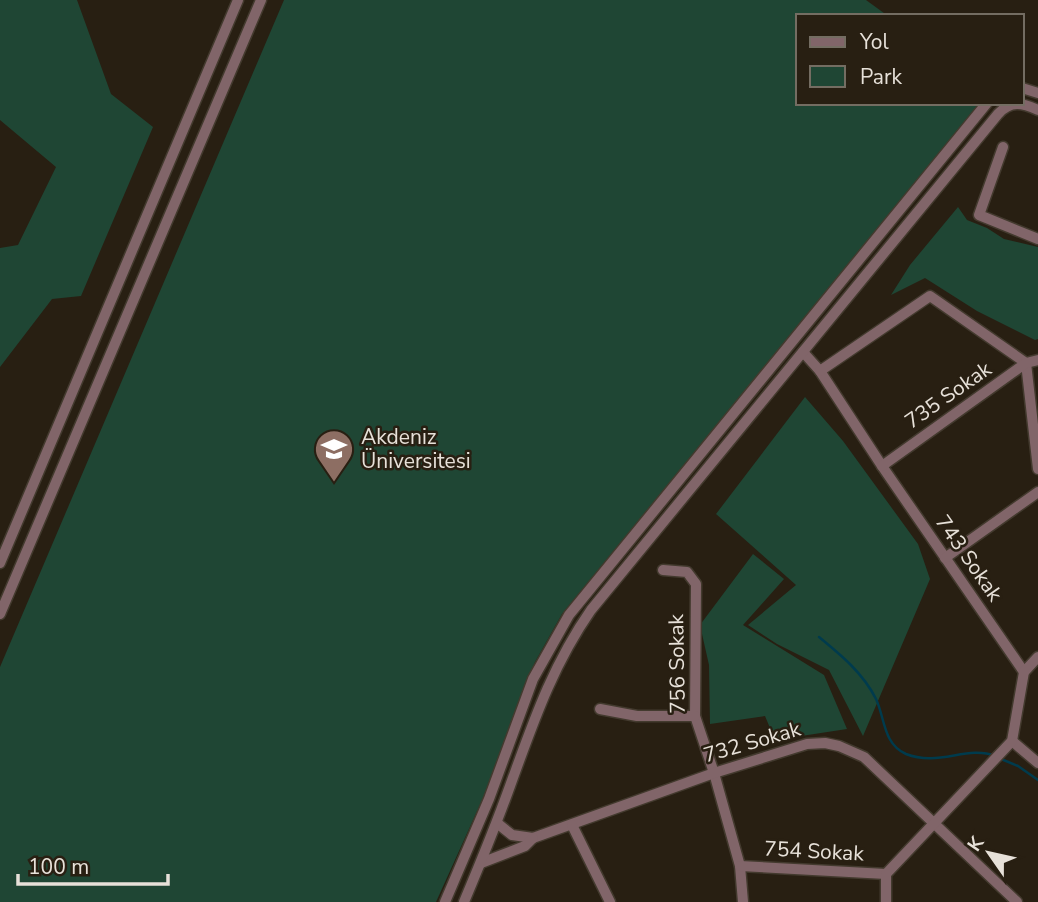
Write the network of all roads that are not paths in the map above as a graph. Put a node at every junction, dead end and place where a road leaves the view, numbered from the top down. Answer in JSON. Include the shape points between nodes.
{"nodes":[{"id":1,"x":238,"y":0,"type":"edge"},
{"id":2,"x":261,"y":0,"type":"edge"},
{"id":3,"x":985,"y":105,"type":"edge"},
{"id":4,"x":1010,"y":105,"type":"edge"},
{"id":5,"x":1003,"y":147,"type":"dead end"},
{"id":6,"x":1038,"y":239,"type":"edge"},
{"id":7,"x":803,"y":352,"type":"junction"},
{"id":8,"x":1038,"y":360,"type":"edge"},
{"id":9,"x":1026,"y":363,"type":"junction"},
{"id":10,"x":820,"y":371,"type":"junction"},
{"id":11,"x":882,"y":466,"type":"junction"},
{"id":12,"x":1038,"y":469,"type":"edge"},
{"id":13,"x":1038,"y":492,"type":"edge"},
{"id":14,"x":945,"y":558,"type":"junction"},
{"id":15,"x":0,"y":563,"type":"edge"},
{"id":16,"x":663,"y":569,"type":"dead end"},
{"id":17,"x":0,"y":614,"type":"edge"},
{"id":18,"x":1038,"y":657,"type":"edge"},
{"id":19,"x":1024,"y":672,"type":"junction"},
{"id":20,"x":600,"y":709,"type":"dead end"},
{"id":21,"x":695,"y":716,"type":"junction"},
{"id":22,"x":1012,"y":741,"type":"junction"},
{"id":23,"x":1038,"y":763,"type":"edge"},
{"id":24,"x":714,"y":773,"type":"junction"},
{"id":25,"x":496,"y":823,"type":"junction"},
{"id":26,"x":935,"y":824,"type":"junction"},
{"id":27,"x":572,"y":825,"type":"junction"},
{"id":28,"x":533,"y":838,"type":"junction"},
{"id":29,"x":481,"y":863,"type":"junction"},
{"id":30,"x":740,"y":866,"type":"junction"},
{"id":31,"x":886,"y":874,"type":"junction"},
{"id":32,"x":445,"y":902,"type":"edge"},
{"id":33,"x":464,"y":902,"type":"edge"},
{"id":34,"x":610,"y":902,"type":"edge"},
{"id":35,"x":743,"y":902,"type":"edge"},
{"id":36,"x":886,"y":902,"type":"edge"},
{"id":37,"x":1017,"y":902,"type":"edge"}],
"edges":[{"from":1,"to":15,"type":"street"},
{"from":2,"to":17,"type":"street"},
{"from":3,"to":32,"type":"street","via":[[569,615],[533,679]]},
{"from":4,"to":7,"type":"street"},
{"from":5,"to":6,"type":"street","via":[[979,215]]},
{"from":7,"to":10,"type":"street","name":"743 Sokak"},
{"from":7,"to":25,"type":"street","via":[[576,632],[544,693]]},
{"from":8,"to":9,"type":"street","name":"735 Sokak"},
{"from":9,"to":10,"type":"street","via":[[930,296]]},
{"from":9,"to":11,"type":"street","name":"735 Sokak"},
{"from":9,"to":12,"type":"street"},
{"from":10,"to":11,"type":"street","name":"743 Sokak"},
{"from":11,"to":14,"type":"street","name":"743 Sokak"},
{"from":13,"to":14,"type":"street"},
{"from":14,"to":19,"type":"street","name":"743 Sokak"},
{"from":16,"to":21,"type":"street","name":"756 Sokak","via":[[687,572],[696,584]]},
{"from":18,"to":19,"type":"street"},
{"from":19,"to":22,"type":"street"},
{"from":20,"to":21,"type":"street","via":[[637,716]]},
{"from":21,"to":24,"type":"street","name":"756 Sokak"},
{"from":22,"to":23,"type":"street"},
{"from":22,"to":26,"type":"street"},
{"from":24,"to":26,"type":"street","name":"732 Sokak","via":[[807,744],[839,746],[864,757]]},
{"from":24,"to":27,"type":"street","name":"732 Sokak"},
{"from":24,"to":30,"type":"street","name":"756 Sokak"},
{"from":25,"to":28,"type":"street","via":[[512,835]]},
{"from":25,"to":29,"type":"street"},
{"from":26,"to":31,"type":"street"},
{"from":26,"to":37,"type":"street","name":"732 Sokak"},
{"from":27,"to":28,"type":"street","name":"732 Sokak"},
{"from":27,"to":34,"type":"street"},
{"from":28,"to":29,"type":"street","name":"732 Sokak","via":[[525,846]]},
{"from":29,"to":33,"type":"street"},
{"from":30,"to":31,"type":"street","name":"754 Sokak"},
{"from":30,"to":35,"type":"street","name":"756 Sokak"},
{"from":31,"to":36,"type":"street"}]}
